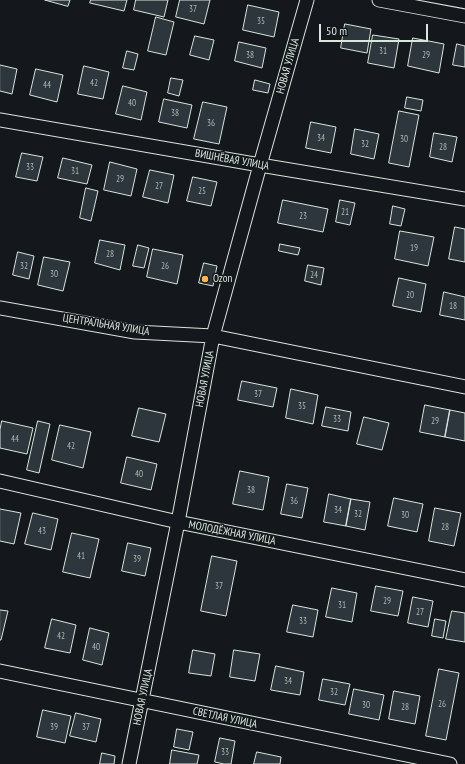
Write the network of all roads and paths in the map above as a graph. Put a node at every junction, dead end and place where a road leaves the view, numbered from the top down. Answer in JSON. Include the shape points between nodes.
{"nodes":[{"id":1,"x":307,"y":0,"type":"edge"},
{"id":2,"x":379,"y":0,"type":"edge"},
{"id":3,"x":465,"y":16,"type":"edge"},
{"id":4,"x":0,"y":120,"type":"edge"},
{"id":5,"x":260,"y":165,"type":"junction"},
{"id":6,"x":465,"y":199,"type":"edge"},
{"id":7,"x":0,"y":308,"type":"edge"},
{"id":8,"x":213,"y":336,"type":"junction"},
{"id":9,"x":465,"y":387,"type":"edge"},
{"id":10,"x":0,"y":481,"type":"edge"},
{"id":11,"x":178,"y":522,"type":"junction"},
{"id":12,"x":465,"y":580,"type":"edge"},
{"id":13,"x":0,"y":671,"type":"edge"},
{"id":14,"x":142,"y":701,"type":"junction"},
{"id":15,"x":129,"y":764,"type":"edge"},
{"id":16,"x":450,"y":764,"type":"edge"}],
"edges":[{"from":1,"to":5,"type":"street","name":"НОВАЯ УЛИЦА"},
{"from":2,"to":3,"type":"street"},
{"from":4,"to":5,"type":"street","name":"ВИШНЁВАЯ УЛИЦА"},
{"from":5,"to":6,"type":"street","name":"ВИШНЁВАЯ УЛИЦА"},
{"from":5,"to":8,"type":"street","name":"НОВАЯ УЛИЦА"},
{"from":7,"to":8,"type":"street","name":"ЦЕНТРАЛЬНАЯ УЛИЦА","via":[[136,332]]},
{"from":8,"to":9,"type":"street","name":"ЦЕНТРАЛЬНАЯ УЛИЦА"},
{"from":8,"to":11,"type":"street","name":"НОВАЯ УЛИЦА"},
{"from":10,"to":11,"type":"street","name":"МОЛОДЁЖНАЯ УЛИЦА"},
{"from":11,"to":12,"type":"street","name":"МОЛОДЁЖНАЯ УЛИЦА"},
{"from":11,"to":14,"type":"street","name":"НОВАЯ УЛИЦА"},
{"from":13,"to":14,"type":"street","name":"СВЕТЛАЯ УЛИЦА"},
{"from":14,"to":15,"type":"street","name":"НОВАЯ УЛИЦА"},
{"from":14,"to":16,"type":"street","name":"СВЕТЛАЯ УЛИЦА"}]}
